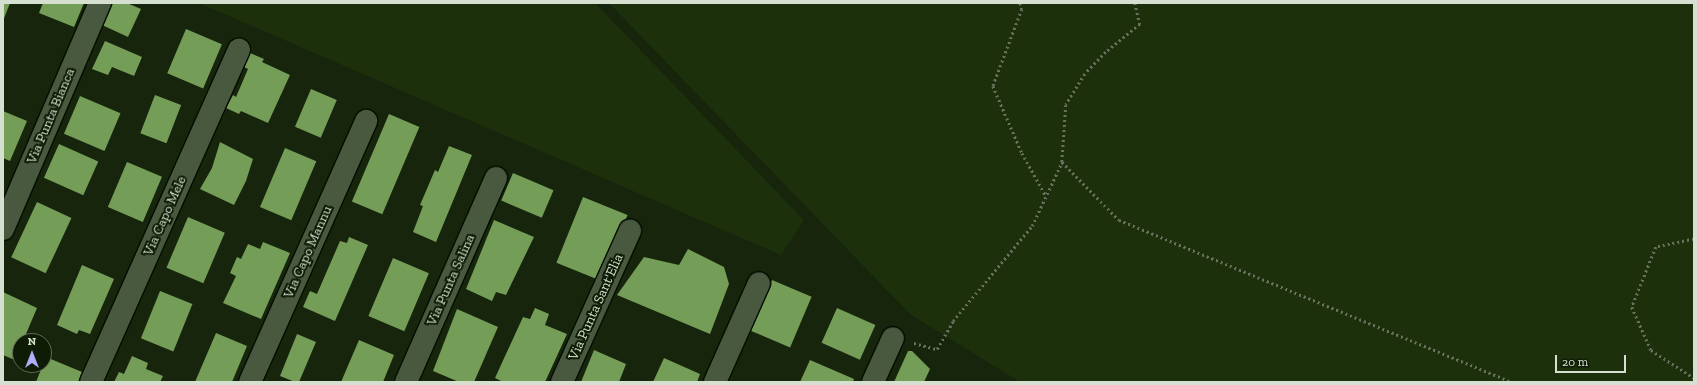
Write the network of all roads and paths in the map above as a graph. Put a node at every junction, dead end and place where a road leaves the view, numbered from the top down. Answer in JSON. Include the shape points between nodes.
{"nodes":[{"id":1,"x":100,"y":3,"type":"edge"},
{"id":2,"x":1020,"y":3,"type":"edge"},
{"id":3,"x":1135,"y":3,"type":"edge"},
{"id":4,"x":239,"y":49,"type":"dead end"},
{"id":5,"x":366,"y":122,"type":"dead end"},
{"id":6,"x":1062,"y":162,"type":"junction"},
{"id":7,"x":496,"y":178,"type":"dead end"},
{"id":8,"x":1046,"y":196,"type":"junction"},
{"id":9,"x":3,"y":229,"type":"edge"},
{"id":10,"x":630,"y":231,"type":"dead end"},
{"id":11,"x":1694,"y":239,"type":"edge"},
{"id":12,"x":759,"y":283,"type":"dead end"},
{"id":13,"x":893,"y":338,"type":"joint"},
{"id":14,"x":1694,"y":378,"type":"edge"},
{"id":15,"x":91,"y":382,"type":"edge"},
{"id":16,"x":250,"y":382,"type":"edge"},
{"id":17,"x":406,"y":382,"type":"edge"},
{"id":18,"x":562,"y":382,"type":"edge"},
{"id":19,"x":715,"y":382,"type":"edge"},
{"id":20,"x":874,"y":382,"type":"edge"},
{"id":21,"x":1513,"y":382,"type":"edge"}],
"edges":[{"from":1,"to":9,"type":"street","name":"Via Punta Bianca"},
{"from":2,"to":8,"type":"path","via":[[1022,9],[993,86],[1022,153]]},
{"from":3,"to":6,"type":"path","via":[[1140,24],[1106,52],[1086,74],[1066,104]]},
{"from":4,"to":15,"type":"street","name":"Via Capo Mele"},
{"from":5,"to":16,"type":"street","name":"Via Capo Mannu"},
{"from":6,"to":8,"type":"path"},
{"from":6,"to":21,"type":"path","via":[[1119,220]]},
{"from":7,"to":17,"type":"street","name":"Via Punta Salina"},
{"from":8,"to":13,"type":"path","via":[[1032,226],[952,321],[937,349]]},
{"from":10,"to":18,"type":"street","name":"Via Punta Sant'Elia"},
{"from":11,"to":14,"type":"path","via":[[1656,247],[1632,307],[1651,350]]},
{"from":12,"to":19,"type":"street"},
{"from":13,"to":20,"type":"street"}]}
